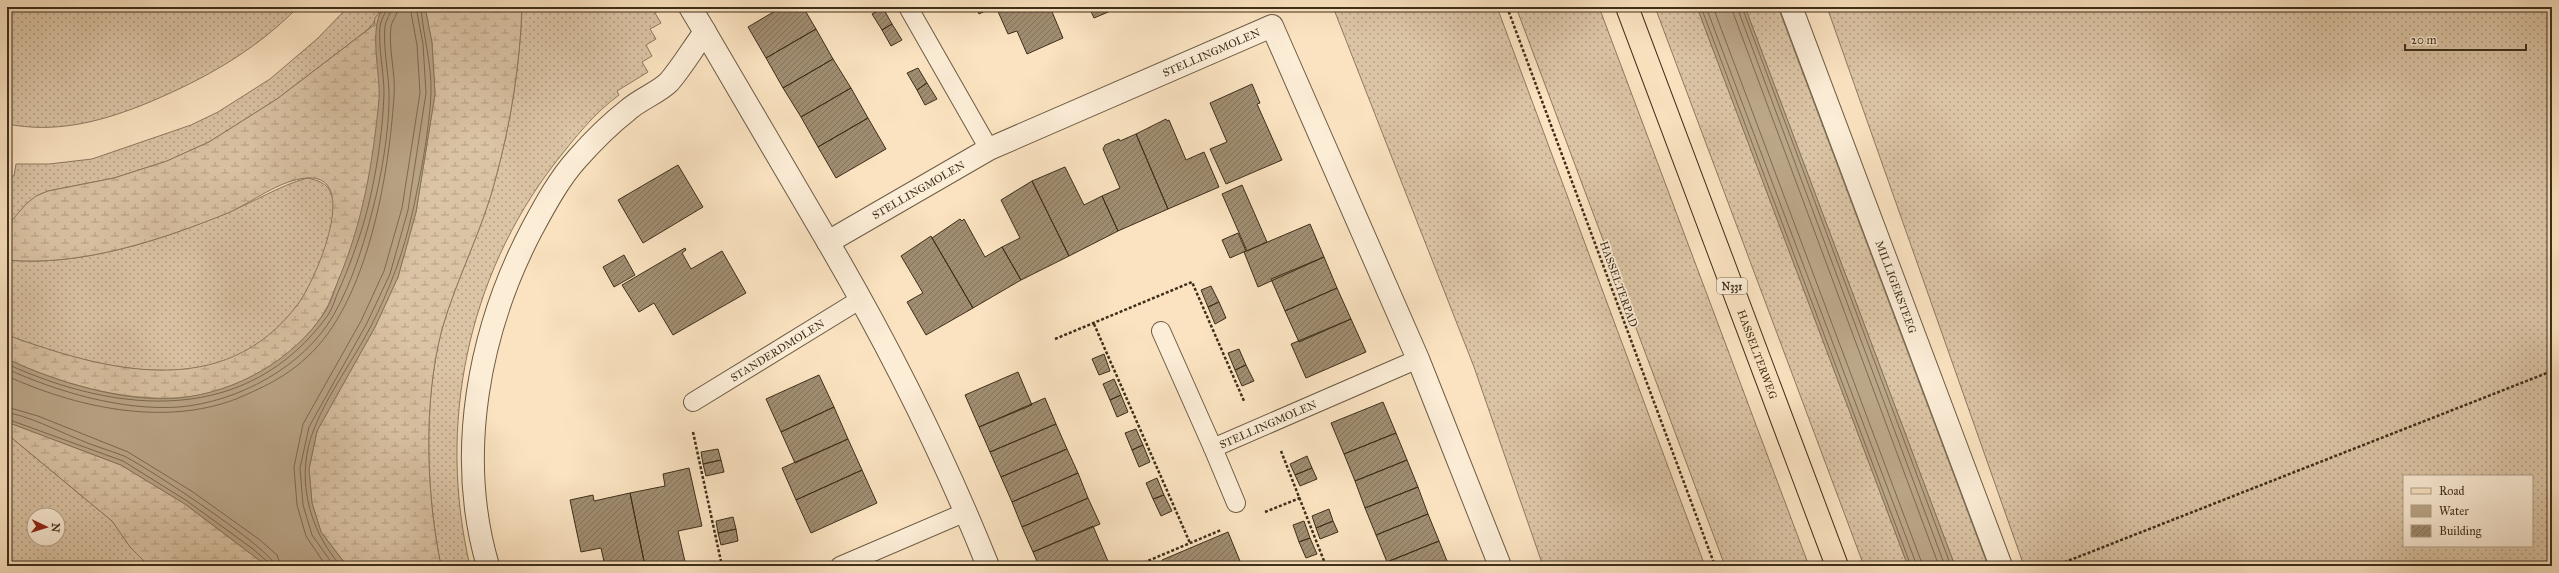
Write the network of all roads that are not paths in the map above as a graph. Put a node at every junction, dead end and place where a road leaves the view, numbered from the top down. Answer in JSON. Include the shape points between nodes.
{"nodes":[{"id":1,"x":690,"y":7,"type":"edge"},
{"id":2,"x":908,"y":7,"type":"edge"},
{"id":3,"x":1627,"y":7,"type":"edge"},
{"id":4,"x":1791,"y":7,"type":"edge"},
{"id":5,"x":705,"y":32,"type":"junction"},
{"id":6,"x":989,"y":150,"type":"junction"},
{"id":7,"x":828,"y":242,"type":"junction"},
{"id":8,"x":861,"y":299,"type":"junction"},
{"id":9,"x":1161,"y":331,"type":"dead end"},
{"id":10,"x":1418,"y":359,"type":"junction"},
{"id":11,"x":694,"y":402,"type":"road end"},
{"id":12,"x":1213,"y":448,"type":"junction"},
{"id":13,"x":1236,"y":503,"type":"dead end"},
{"id":14,"x":966,"y":512,"type":"junction"},
{"id":15,"x":488,"y":566,"type":"edge"},
{"id":16,"x":840,"y":566,"type":"edge"},
{"id":17,"x":988,"y":566,"type":"edge"},
{"id":18,"x":1500,"y":566,"type":"edge"},
{"id":19,"x":1837,"y":566,"type":"edge"},
{"id":20,"x":2001,"y":566,"type":"edge"}],
"edges":[{"from":1,"to":5,"type":"street"},
{"from":2,"to":6,"type":"lane"},
{"from":3,"to":19,"type":"main road","name":"HASSELTERWEG","number":"N331"},
{"from":4,"to":20,"type":"street","name":"MILLIGERSTEEG"},
{"from":5,"to":7,"type":"street"},
{"from":5,"to":15,"type":"street","via":[[668,82],[628,110],[577,160],[544,206],[514,265],[489,336],[474,414],[475,494],[482,545]]},
{"from":6,"to":7,"type":"street","name":"STELLINGMOLEN"},
{"from":6,"to":10,"type":"street","name":"STELLINGMOLEN","via":[[1272,26]]},
{"from":7,"to":8,"type":"street"},
{"from":8,"to":11,"type":"lane","name":"STANDERDMOLEN"},
{"from":8,"to":14,"type":"street","via":[[921,415]]},
{"from":9,"to":12,"type":"lane","name":"STELLINGMOLEN"},
{"from":10,"to":12,"type":"lane","name":"STELLINGMOLEN"},
{"from":10,"to":18,"type":"street","name":"STELLINGMOLEN"},
{"from":12,"to":13,"type":"lane"},
{"from":14,"to":16,"type":"lane"},
{"from":14,"to":17,"type":"street"}]}
